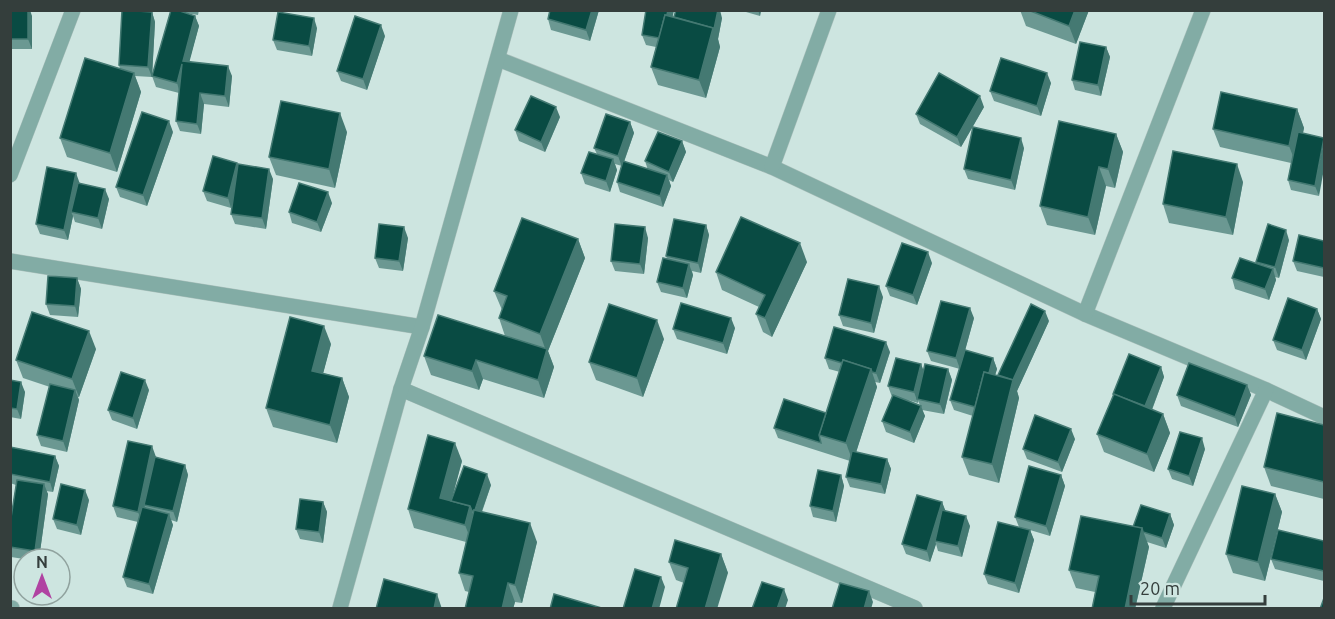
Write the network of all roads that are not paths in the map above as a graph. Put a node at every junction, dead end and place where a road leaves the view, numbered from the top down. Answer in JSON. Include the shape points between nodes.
{"nodes":[{"id":1,"x":73,"y":10,"type":"edge"},
{"id":2,"x":512,"y":10,"type":"edge"},
{"id":3,"x":829,"y":10,"type":"edge"},
{"id":4,"x":1203,"y":10,"type":"edge"},
{"id":5,"x":498,"y":59,"type":"junction"},
{"id":6,"x":772,"y":167,"type":"junction"},
{"id":7,"x":10,"y":175,"type":"edge"},
{"id":8,"x":10,"y":261,"type":"edge"},
{"id":9,"x":1085,"y":314,"type":"junction"},
{"id":10,"x":422,"y":327,"type":"junction"},
{"id":11,"x":401,"y":389,"type":"junction"},
{"id":12,"x":1266,"y":390,"type":"junction"},
{"id":13,"x":1324,"y":417,"type":"edge"},
{"id":14,"x":340,"y":609,"type":"edge"},
{"id":15,"x":915,"y":609,"type":"edge"},
{"id":16,"x":1163,"y":609,"type":"edge"}],
"edges":[{"from":1,"to":7,"type":"street"},
{"from":2,"to":5,"type":"street"},
{"from":3,"to":6,"type":"street"},
{"from":4,"to":9,"type":"street"},
{"from":5,"to":6,"type":"street"},
{"from":5,"to":10,"type":"street"},
{"from":6,"to":9,"type":"street"},
{"from":8,"to":10,"type":"street"},
{"from":9,"to":12,"type":"street"},
{"from":10,"to":11,"type":"street"},
{"from":11,"to":14,"type":"street"},
{"from":11,"to":15,"type":"street"},
{"from":12,"to":13,"type":"street"},
{"from":12,"to":16,"type":"street"}]}
